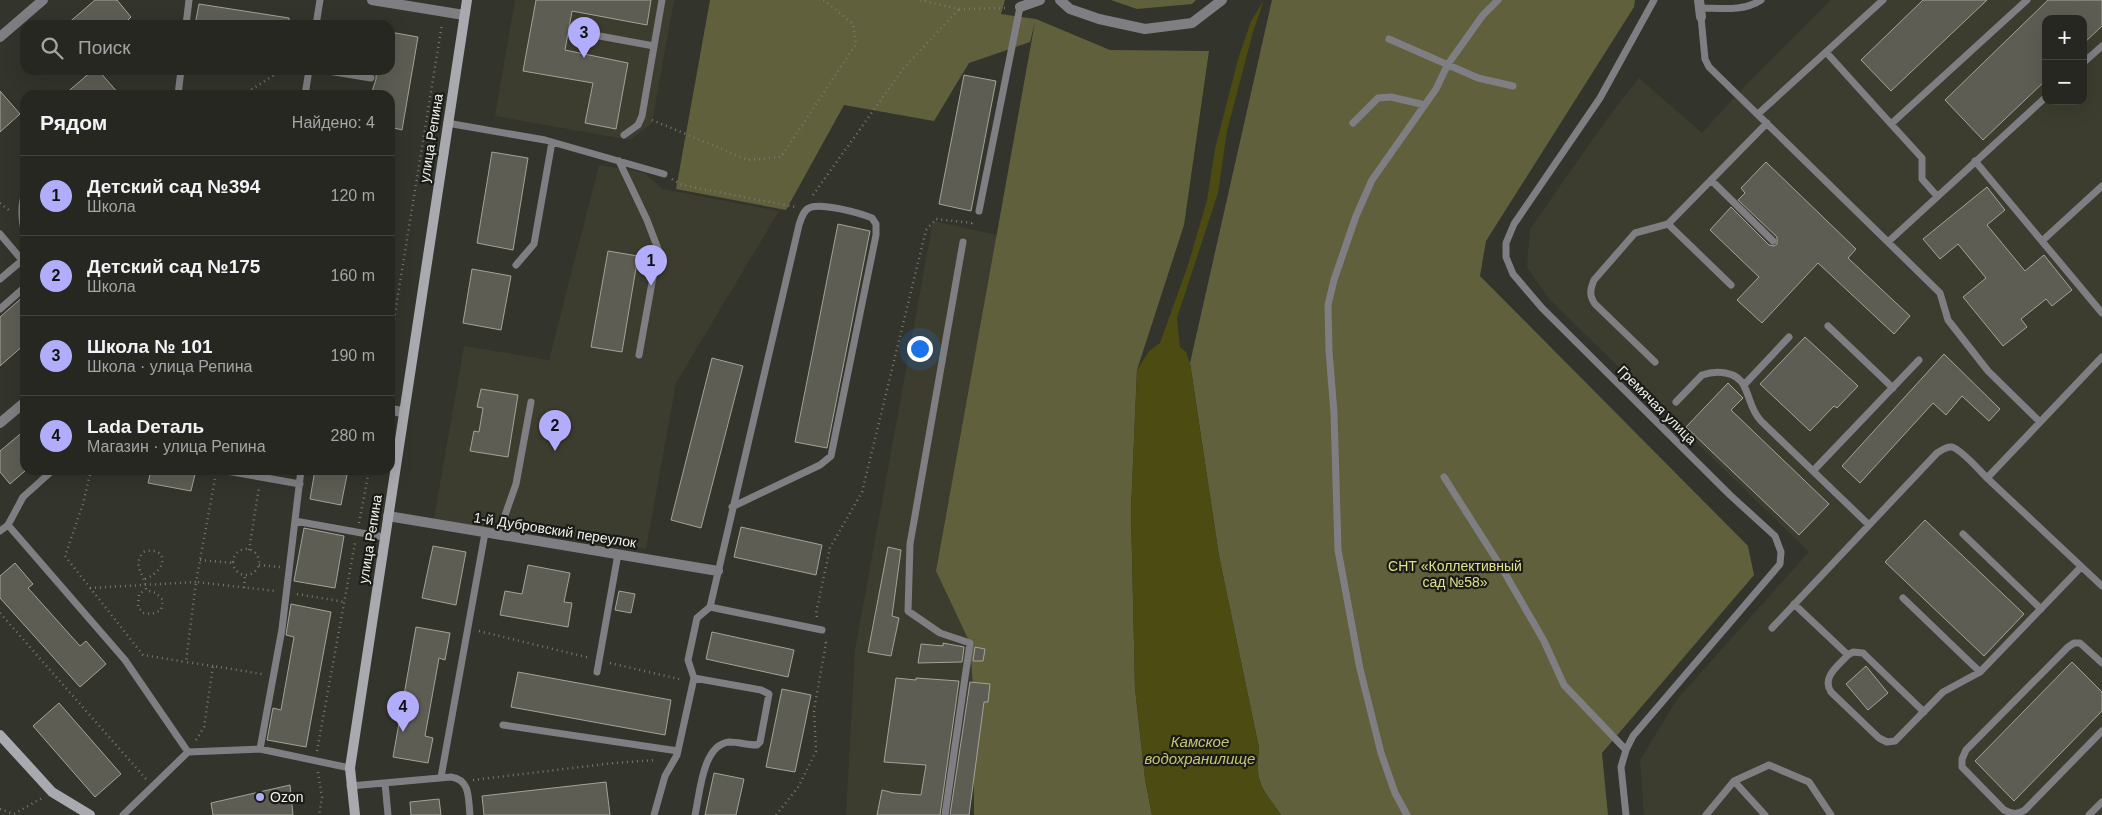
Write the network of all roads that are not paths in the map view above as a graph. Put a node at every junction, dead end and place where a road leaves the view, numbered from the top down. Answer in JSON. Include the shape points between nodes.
{"nodes":[{"id":1,"x":43,"y":0,"type":"edge"},
{"id":2,"x":188,"y":0,"type":"edge"},
{"id":3,"x":320,"y":0,"type":"edge"},
{"id":4,"x":372,"y":0,"type":"edge"},
{"id":5,"x":467,"y":0,"type":"edge"},
{"id":6,"x":662,"y":0,"type":"edge"},
{"id":7,"x":1040,"y":0,"type":"edge"},
{"id":8,"x":1060,"y":0,"type":"edge"},
{"id":9,"x":1222,"y":0,"type":"edge"},
{"id":10,"x":1498,"y":0,"type":"edge"},
{"id":11,"x":1654,"y":0,"type":"edge"},
{"id":12,"x":1761,"y":0,"type":"edge"},
{"id":13,"x":1883,"y":0,"type":"edge"},
{"id":14,"x":2027,"y":0,"type":"edge"},
{"id":15,"x":1020,"y":7,"type":"joint"},
{"id":16,"x":1700,"y":9,"type":"edge"},
{"id":17,"x":464,"y":15,"type":"junction"},
{"id":18,"x":186,"y":20,"type":"edge"},
{"id":19,"x":317,"y":20,"type":"edge"},
{"id":20,"x":583,"y":33,"type":"dead end"},
{"id":21,"x":0,"y":37,"type":"edge"},
{"id":22,"x":1389,"y":39,"type":"dead end"},
{"id":23,"x":654,"y":46,"type":"junction"},
{"id":24,"x":2102,"y":46,"type":"edge"},
{"id":25,"x":1826,"y":52,"type":"junction"},
{"id":26,"x":2086,"y":60,"type":"edge"},
{"id":27,"x":1448,"y":64,"type":"junction"},
{"id":28,"x":180,"y":75,"type":"edge"},
{"id":29,"x":308,"y":75,"type":"edge"},
{"id":30,"x":353,"y":75,"type":"edge"},
{"id":31,"x":371,"y":78,"type":"dead end"},
{"id":32,"x":1513,"y":86,"type":"dead end"},
{"id":33,"x":179,"y":90,"type":"edge"},
{"id":34,"x":306,"y":90,"type":"edge"},
{"id":35,"x":2042,"y":101,"type":"edge"},
{"id":36,"x":1425,"y":105,"type":"junction"},
{"id":37,"x":1758,"y":114,"type":"junction"},
{"id":38,"x":447,"y":123,"type":"junction"},
{"id":39,"x":1353,"y":123,"type":"dead end"},
{"id":40,"x":1767,"y":123,"type":"junction"},
{"id":41,"x":1891,"y":124,"type":"junction"},
{"id":42,"x":624,"y":135,"type":"dead end"},
{"id":43,"x":552,"y":142,"type":"junction"},
{"id":44,"x":619,"y":161,"type":"junction"},
{"id":45,"x":1976,"y":162,"type":"junction"},
{"id":46,"x":664,"y":174,"type":"road end"},
{"id":47,"x":1711,"y":180,"type":"junction"},
{"id":48,"x":2102,"y":186,"type":"edge"},
{"id":49,"x":1938,"y":196,"type":"junction"},
{"id":50,"x":979,"y":211,"type":"road end"},
{"id":51,"x":1668,"y":224,"type":"junction"},
{"id":52,"x":0,"y":234,"type":"edge"},
{"id":53,"x":1773,"y":241,"type":"dead end"},
{"id":54,"x":2042,"y":241,"type":"junction"},
{"id":55,"x":963,"y":242,"type":"dead end"},
{"id":56,"x":1888,"y":242,"type":"junction"},
{"id":57,"x":20,"y":255,"type":"edge"},
{"id":58,"x":20,"y":262,"type":"edge"},
{"id":59,"x":516,"y":265,"type":"dead end"},
{"id":60,"x":0,"y":280,"type":"edge"},
{"id":61,"x":1730,"y":285,"type":"dead end"},
{"id":62,"x":20,"y":291,"type":"edge"},
{"id":63,"x":0,"y":309,"type":"edge"},
{"id":64,"x":2102,"y":313,"type":"edge"},
{"id":65,"x":1828,"y":326,"type":"dead end"},
{"id":66,"x":1789,"y":337,"type":"dead end"},
{"id":67,"x":639,"y":355,"type":"dead end"},
{"id":68,"x":2102,"y":356,"type":"edge"},
{"id":69,"x":1919,"y":360,"type":"dead end"},
{"id":70,"x":1655,"y":362,"type":"dead end"},
{"id":71,"x":1744,"y":385,"type":"junction"},
{"id":72,"x":1893,"y":388,"type":"junction"},
{"id":73,"x":531,"y":402,"type":"dead end"},
{"id":74,"x":1676,"y":402,"type":"dead end"},
{"id":75,"x":20,"y":406,"type":"edge"},
{"id":76,"x":395,"y":411,"type":"edge"},
{"id":77,"x":403,"y":412,"type":"junction"},
{"id":78,"x":2040,"y":422,"type":"junction"},
{"id":79,"x":0,"y":423,"type":"edge"},
{"id":80,"x":395,"y":467,"type":"edge"},
{"id":81,"x":1813,"y":471,"type":"junction"},
{"id":82,"x":47,"y":475,"type":"edge"},
{"id":83,"x":250,"y":475,"type":"edge"},
{"id":84,"x":301,"y":475,"type":"edge"},
{"id":85,"x":394,"y":475,"type":"edge"},
{"id":86,"x":1444,"y":477,"type":"dead end"},
{"id":87,"x":1987,"y":478,"type":"junction"},
{"id":88,"x":300,"y":484,"type":"junction"},
{"id":89,"x":732,"y":507,"type":"junction"},
{"id":90,"x":388,"y":516,"type":"junction"},
{"id":91,"x":295,"y":521,"type":"junction"},
{"id":92,"x":8,"y":525,"type":"junction"},
{"id":93,"x":1869,"y":525,"type":"junction"},
{"id":94,"x":0,"y":531,"type":"edge"},
{"id":95,"x":485,"y":533,"type":"junction"},
{"id":96,"x":1963,"y":534,"type":"dead end"},
{"id":97,"x":498,"y":535,"type":"junction"},
{"id":98,"x":384,"y":537,"type":"junction"},
{"id":99,"x":618,"y":554,"type":"junction"},
{"id":100,"x":2081,"y":567,"type":"junction"},
{"id":101,"x":718,"y":571,"type":"junction"},
{"id":102,"x":2102,"y":586,"type":"edge"},
{"id":103,"x":1903,"y":598,"type":"dead end"},
{"id":104,"x":1794,"y":604,"type":"junction"},
{"id":105,"x":710,"y":607,"type":"junction"},
{"id":106,"x":2041,"y":609,"type":"junction"},
{"id":107,"x":1772,"y":628,"type":"dead end"},
{"id":108,"x":822,"y":630,"type":"road end"},
{"id":109,"x":1848,"y":656,"type":"junction"},
{"id":110,"x":2102,"y":663,"type":"edge"},
{"id":111,"x":596,"y":672,"type":"dead end"},
{"id":112,"x":1980,"y":672,"type":"junction"},
{"id":113,"x":694,"y":678,"type":"junction"},
{"id":114,"x":1924,"y":712,"type":"junction"},
{"id":115,"x":503,"y":725,"type":"dead end"},
{"id":116,"x":2102,"y":731,"type":"edge"},
{"id":117,"x":0,"y":735,"type":"edge"},
{"id":118,"x":260,"y":749,"type":"junction"},
{"id":119,"x":1626,"y":750,"type":"junction"},
{"id":120,"x":678,"y":751,"type":"junction"},
{"id":121,"x":188,"y":752,"type":"junction"},
{"id":122,"x":350,"y":768,"type":"junction"},
{"id":123,"x":441,"y":778,"type":"junction"},
{"id":124,"x":1734,"y":781,"type":"junction"},
{"id":125,"x":384,"y":783,"type":"junction"},
{"id":126,"x":350,"y":786,"type":"junction"},
{"id":127,"x":2102,"y":802,"type":"edge"},
{"id":128,"x":90,"y":815,"type":"edge"},
{"id":129,"x":123,"y":815,"type":"edge"},
{"id":130,"x":355,"y":815,"type":"edge"},
{"id":131,"x":388,"y":815,"type":"edge"},
{"id":132,"x":470,"y":815,"type":"edge"},
{"id":133,"x":654,"y":815,"type":"edge"},
{"id":134,"x":695,"y":815,"type":"edge"},
{"id":135,"x":945,"y":815,"type":"edge"},
{"id":136,"x":1407,"y":815,"type":"edge"},
{"id":137,"x":1626,"y":815,"type":"edge"},
{"id":138,"x":1706,"y":815,"type":"edge"},
{"id":139,"x":1765,"y":815,"type":"edge"},
{"id":140,"x":1831,"y":815,"type":"edge"},
{"id":141,"x":2089,"y":815,"type":"edge"}],
"edges":[{"from":1,"to":21,"type":"street"},
{"from":2,"to":18,"type":"lane"},
{"from":3,"to":19,"type":"lane"},
{"from":4,"to":17,"type":"street"},
{"from":5,"to":17,"type":"main road","name":"улица Репина"},
{"from":6,"to":23,"type":"lane"},
{"from":7,"to":15,"type":"street"},
{"from":8,"to":9,"type":"street","via":[[1070,9],[1099,19],[1145,28],[1192,23]]},
{"from":10,"to":27,"type":"lane","via":[[1483,15]]},
{"from":11,"to":119,"type":"lane","name":"Гремячая улица","via":[[1600,98],[1514,224],[1506,242],[1506,257],[1512,274],[1542,308],[1775,536],[1781,552],[1780,564],[1645,720]]},
{"from":12,"to":16,"type":"lane","via":[[1739,8]]},
{"from":13,"to":25,"type":"lane"},
{"from":14,"to":41,"type":"lane"},
{"from":15,"to":50,"type":"lane"},
{"from":16,"to":37,"type":"lane","via":[[1705,59],[1709,67]]},
{"from":17,"to":38,"type":"main road","name":"улица Репина"},
{"from":20,"to":23,"type":"lane"},
{"from":22,"to":27,"type":"lane"},
{"from":23,"to":42,"type":"lane","via":[[642,116],[638,125]]},
{"from":24,"to":26,"type":"lane"},
{"from":25,"to":37,"type":"lane"},
{"from":25,"to":41,"type":"lane"},
{"from":27,"to":32,"type":"lane","via":[[1478,78]]},
{"from":27,"to":36,"type":"lane"},
{"from":28,"to":33,"type":"lane"},
{"from":29,"to":34,"type":"lane"},
{"from":30,"to":31,"type":"lane"},
{"from":35,"to":45,"type":"lane"},
{"from":36,"to":39,"type":"lane","via":[[1392,97],[1378,98]]},
{"from":36,"to":136,"type":"lane","via":[[1372,180],[1356,216],[1328,305],[1338,550],[1360,669],[1381,753],[1395,793]]},
{"from":37,"to":40,"type":"lane"},
{"from":38,"to":43,"type":"lane"},
{"from":38,"to":77,"type":"main road","name":"улица Репина"},
{"from":40,"to":47,"type":"lane"},
{"from":40,"to":56,"type":"lane"},
{"from":41,"to":49,"type":"lane","via":[[1922,158],[1922,179]]},
{"from":43,"to":44,"type":"lane"},
{"from":43,"to":59,"type":"lane","via":[[534,244]]},
{"from":44,"to":46,"type":"lane"},
{"from":44,"to":67,"type":"lane","via":[[658,249]]},
{"from":45,"to":49,"type":"lane"},
{"from":45,"to":54,"type":"lane"},
{"from":47,"to":51,"type":"lane"},
{"from":47,"to":53,"type":"lane"},
{"from":48,"to":54,"type":"lane"},
{"from":49,"to":56,"type":"lane"},
{"from":51,"to":61,"type":"lane"},
{"from":51,"to":70,"type":"lane","via":[[1635,233],[1594,280],[1590,289],[1590,297],[1595,304]]},
{"from":52,"to":57,"type":"lane"},
{"from":54,"to":64,"type":"lane"},
{"from":55,"to":135,"type":"lane","via":[[910,544],[908,611],[940,633],[970,643]]},
{"from":56,"to":78,"type":"lane","via":[[1940,293],[1948,320],[1988,371]]},
{"from":58,"to":60,"type":"lane"},
{"from":62,"to":63,"type":"lane"},
{"from":65,"to":72,"type":"lane"},
{"from":66,"to":71,"type":"lane"},
{"from":68,"to":78,"type":"lane"},
{"from":69,"to":72,"type":"lane"},
{"from":71,"to":74,"type":"lane","via":[[1730,374],[1707,373]]},
{"from":71,"to":81,"type":"lane","via":[[1754,414]]},
{"from":72,"to":81,"type":"lane"},
{"from":73,"to":97,"type":"lane","via":[[516,484]]},
{"from":75,"to":79,"type":"street"},
{"from":76,"to":77,"type":"street"},
{"from":77,"to":80,"type":"main road","name":"улица Репина"},
{"from":78,"to":87,"type":"lane"},
{"from":81,"to":93,"type":"lane"},
{"from":82,"to":92,"type":"lane","via":[[23,497]]},
{"from":83,"to":88,"type":"lane"},
{"from":84,"to":88,"type":"lane"},
{"from":85,"to":90,"type":"main road","name":"улица Репина"},
{"from":86,"to":119,"type":"lane","via":[[1504,570],[1544,640],[1564,685]]},
{"from":87,"to":93,"type":"lane","via":[[1960,452],[1952,447],[1944,448]]},
{"from":87,"to":100,"type":"lane"},
{"from":88,"to":91,"type":"lane"},
{"from":89,"to":89,"type":"lane","via":[[804,210],[820,206],[872,218],[876,224],[876,235],[834,450],[820,465]]},
{"from":89,"to":101,"type":"lane"},
{"from":90,"to":95,"type":"street","name":"1-й Дубровский переулок"},
{"from":90,"to":98,"type":"main road","name":"улица Репина"},
{"from":91,"to":98,"type":"lane"},
{"from":91,"to":118,"type":"lane","via":[[287,592]]},
{"from":92,"to":94,"type":"lane"},
{"from":92,"to":121,"type":"lane","via":[[125,660]]},
{"from":93,"to":104,"type":"lane"},
{"from":95,"to":97,"type":"street","name":"1-й Дубровский переулок"},
{"from":95,"to":123,"type":"lane"},
{"from":96,"to":106,"type":"lane"},
{"from":97,"to":99,"type":"street","name":"1-й Дубровский переулок"},
{"from":98,"to":122,"type":"main road","name":"улица Репина"},
{"from":99,"to":101,"type":"street","name":"1-й Дубровский переулок"},
{"from":99,"to":111,"type":"lane"},
{"from":100,"to":102,"type":"lane"},
{"from":100,"to":106,"type":"lane"},
{"from":101,"to":105,"type":"lane"},
{"from":103,"to":112,"type":"lane"},
{"from":104,"to":107,"type":"lane"},
{"from":104,"to":109,"type":"lane"},
{"from":105,"to":108,"type":"lane"},
{"from":105,"to":113,"type":"lane","via":[[697,618],[688,660]]},
{"from":106,"to":112,"type":"lane"},
{"from":109,"to":114,"type":"lane","via":[[1853,652],[1863,653]]},
{"from":109,"to":114,"type":"lane","via":[[1830,675],[1828,687],[1879,738],[1895,741]]},
{"from":110,"to":116,"type":"lane","via":[[2080,643],[2068,647],[1966,750],[1962,766],[2004,810],[2019,813]]},
{"from":112,"to":114,"type":"lane","via":[[1943,692]]},
{"from":113,"to":120,"type":"lane"},
{"from":113,"to":134,"type":"lane","via":[[769,694],[760,742],[757,745],[729,742],[714,750],[706,760]]},
{"from":115,"to":120,"type":"lane"},
{"from":117,"to":128,"type":"main road","via":[[52,792]]},
{"from":118,"to":121,"type":"lane"},
{"from":118,"to":122,"type":"lane"},
{"from":119,"to":137,"type":"lane","name":"Гремячая улица","via":[[1622,767]]},
{"from":120,"to":133,"type":"lane","via":[[665,776]]},
{"from":121,"to":129,"type":"lane"},
{"from":122,"to":126,"type":"main road","name":"улица Репина"},
{"from":123,"to":125,"type":"lane"},
{"from":123,"to":132,"type":"lane","via":[[458,778],[464,782]]},
{"from":124,"to":138,"type":"lane"},
{"from":124,"to":139,"type":"lane"},
{"from":124,"to":140,"type":"lane","via":[[1769,765],[1808,782]]},
{"from":125,"to":126,"type":"lane"},
{"from":125,"to":131,"type":"lane"},
{"from":126,"to":130,"type":"main road","name":"улица Репина"},
{"from":127,"to":141,"type":"lane"}]}
